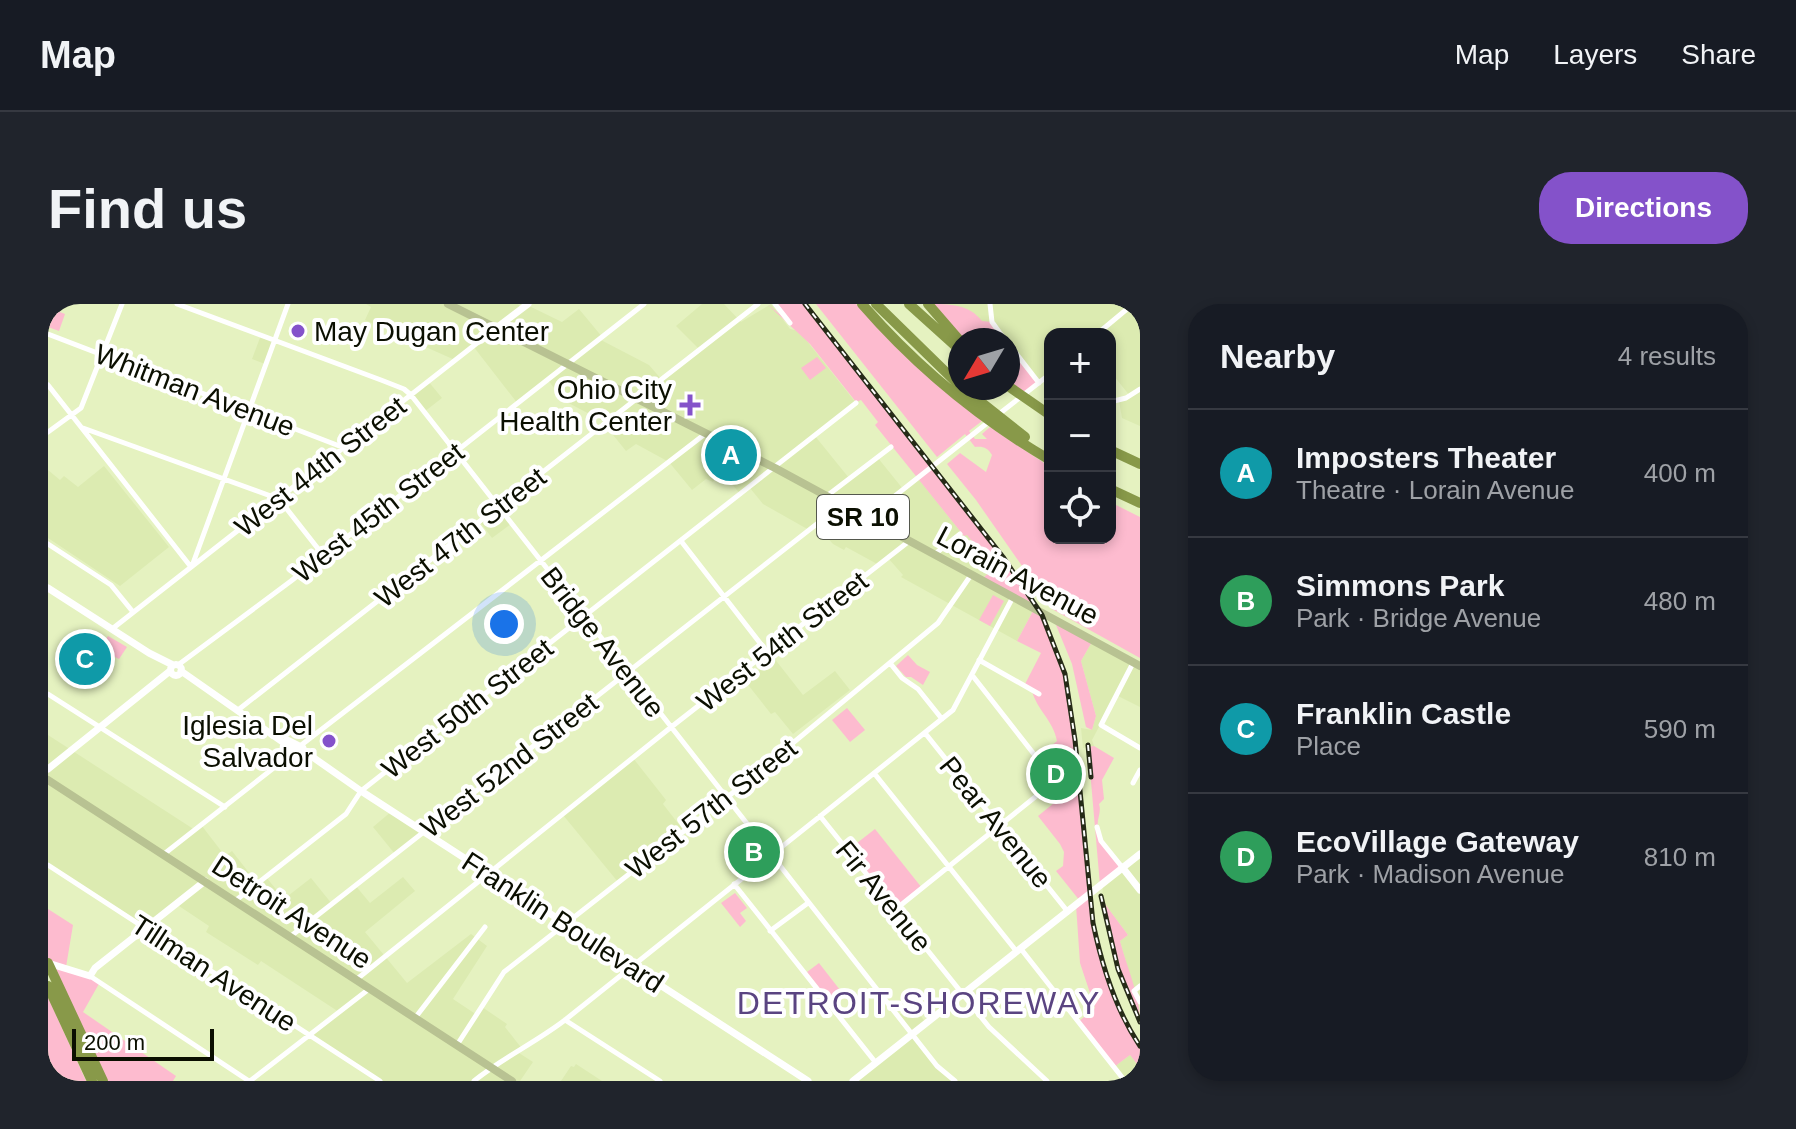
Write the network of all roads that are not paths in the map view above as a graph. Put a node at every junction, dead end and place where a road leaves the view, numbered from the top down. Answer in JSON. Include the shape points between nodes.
{"nodes":[{"id":1,"x":122,"y":304,"type":"edge"},
{"id":2,"x":177,"y":304,"type":"edge"},
{"id":3,"x":288,"y":304,"type":"edge"},
{"id":4,"x":448,"y":304,"type":"edge"},
{"id":5,"x":528,"y":304,"type":"edge"},
{"id":6,"x":644,"y":304,"type":"edge"},
{"id":7,"x":758,"y":304,"type":"edge"},
{"id":8,"x":775,"y":304,"type":"edge"},
{"id":9,"x":862,"y":304,"type":"edge"},
{"id":10,"x":876,"y":304,"type":"edge"},
{"id":11,"x":909,"y":304,"type":"edge"},
{"id":12,"x":928,"y":304,"type":"edge"},
{"id":13,"x":990,"y":304,"type":"edge"},
{"id":14,"x":1133,"y":304,"type":"edge"},
{"id":15,"x":790,"y":323,"type":"dead end"},
{"id":16,"x":949,"y":328,"type":"edge"},
{"id":17,"x":996,"y":328,"type":"edge"},
{"id":18,"x":1104,"y":328,"type":"edge"},
{"id":19,"x":495,"y":329,"type":"junction"},
{"id":20,"x":48,"y":334,"type":"edge"},
{"id":21,"x":948,"y":339,"type":"edge"},
{"id":22,"x":274,"y":340,"type":"junction"},
{"id":23,"x":102,"y":354,"type":"junction"},
{"id":24,"x":1020,"y":359,"type":"edge"},
{"id":25,"x":568,"y":364,"type":"junction"},
{"id":26,"x":948,"y":374,"type":"edge"},
{"id":27,"x":1044,"y":379,"type":"edge"},
{"id":28,"x":1039,"y":383,"type":"junction"},
{"id":29,"x":48,"y":385,"type":"edge"},
{"id":30,"x":1140,"y":389,"type":"edge"},
{"id":31,"x":411,"y":395,"type":"junction"},
{"id":32,"x":1020,"y":395,"type":"edge"},
{"id":33,"x":637,"y":399,"type":"junction"},
{"id":34,"x":974,"y":400,"type":"edge"},
{"id":35,"x":1116,"y":400,"type":"edge"},
{"id":36,"x":856,"y":403,"type":"dead end"},
{"id":37,"x":983,"y":409,"type":"junction"},
{"id":38,"x":248,"y":410,"type":"junction"},
{"id":39,"x":1044,"y":411,"type":"edge"},
{"id":40,"x":72,"y":415,"type":"junction"},
{"id":41,"x":83,"y":428,"type":"junction"},
{"id":42,"x":48,"y":432,"type":"edge"},
{"id":43,"x":706,"y":434,"type":"junction"},
{"id":44,"x":342,"y":447,"type":"junction"},
{"id":45,"x":891,"y":447,"type":"dead end"},
{"id":46,"x":455,"y":452,"type":"junction"},
{"id":47,"x":1044,"y":453,"type":"edge"},
{"id":48,"x":1116,"y":453,"type":"edge"},
{"id":49,"x":1140,"y":464,"type":"edge"},
{"id":50,"x":775,"y":468,"type":"junction"},
{"id":51,"x":222,"y":479,"type":"junction"},
{"id":52,"x":1116,"y":492,"type":"edge"},
{"id":53,"x":827,"y":496,"type":"junction"},
{"id":54,"x":279,"y":499,"type":"junction"},
{"id":55,"x":1140,"y":503,"type":"edge"},
{"id":56,"x":841,"y":505,"type":"junction"},
{"id":57,"x":499,"y":507,"type":"junction"},
{"id":58,"x":866,"y":519,"type":"junction"},
{"id":59,"x":960,"y":534,"type":"dead end"},
{"id":60,"x":681,"y":541,"type":"junction"},
{"id":61,"x":908,"y":542,"type":"junction"},
{"id":62,"x":48,"y":544,"type":"edge"},
{"id":63,"x":323,"y":555,"type":"junction"},
{"id":64,"x":934,"y":555,"type":"junction"},
{"id":65,"x":540,"y":562,"type":"junction"},
{"id":66,"x":191,"y":567,"type":"junction"},
{"id":67,"x":971,"y":575,"type":"junction"},
{"id":68,"x":48,"y":588,"type":"edge"},
{"id":69,"x":724,"y":596,"type":"junction"},
{"id":70,"x":1016,"y":599,"type":"junction"},
{"id":71,"x":133,"y":612,"type":"junction"},
{"id":72,"x":584,"y":617,"type":"junction"},
{"id":73,"x":112,"y":629,"type":"junction"},
{"id":74,"x":767,"y":652,"type":"junction"},
{"id":75,"x":979,"y":660,"type":"junction"},
{"id":76,"x":890,"y":663,"type":"junction"},
{"id":77,"x":1136,"y":664,"type":"edge"},
{"id":78,"x":175,"y":670,"type":"junction"},
{"id":79,"x":627,"y":673,"type":"junction"},
{"id":80,"x":971,"y":675,"type":"junction"},
{"id":81,"x":48,"y":694,"type":"edge"},
{"id":82,"x":1039,"y":694,"type":"dead end"},
{"id":83,"x":237,"y":711,"type":"junction"},
{"id":84,"x":942,"y":719,"type":"junction"},
{"id":85,"x":102,"y":727,"type":"junction"},
{"id":86,"x":670,"y":728,"type":"junction"},
{"id":87,"x":925,"y":733,"type":"junction"},
{"id":88,"x":1140,"y":748,"type":"edge"},
{"id":89,"x":299,"y":751,"type":"junction"},
{"id":90,"x":48,"y":769,"type":"edge"},
{"id":91,"x":1140,"y":770,"type":"edge"},
{"id":92,"x":874,"y":773,"type":"junction"},
{"id":93,"x":48,"y":780,"type":"edge"},
{"id":94,"x":1133,"y":783,"type":"dead end"},
{"id":95,"x":361,"y":791,"type":"junction"},
{"id":96,"x":726,"y":798,"type":"junction"},
{"id":97,"x":225,"y":807,"type":"junction"},
{"id":98,"x":820,"y":816,"type":"junction"},
{"id":99,"x":999,"y":826,"type":"junction"},
{"id":100,"x":1097,"y":827,"type":"dead end"},
{"id":101,"x":424,"y":831,"type":"junction"},
{"id":102,"x":1140,"y":854,"type":"edge"},
{"id":103,"x":163,"y":855,"type":"junction"},
{"id":104,"x":771,"y":855,"type":"junction"},
{"id":105,"x":48,"y":865,"type":"edge"},
{"id":106,"x":949,"y":866,"type":"junction"},
{"id":107,"x":1122,"y":867,"type":"junction"},
{"id":108,"x":489,"y":874,"type":"junction"},
{"id":109,"x":205,"y":881,"type":"junction"},
{"id":110,"x":734,"y":884,"type":"junction"},
{"id":111,"x":1140,"y":890,"type":"edge"},
{"id":112,"x":235,"y":901,"type":"junction"},
{"id":113,"x":808,"y":903,"type":"junction"},
{"id":114,"x":896,"y":909,"type":"junction"},
{"id":115,"x":1068,"y":912,"type":"junction"},
{"id":116,"x":566,"y":924,"type":"junction"},
{"id":117,"x":485,"y":927,"type":"dead end"},
{"id":118,"x":146,"y":928,"type":"junction"},
{"id":119,"x":770,"y":931,"type":"junction"},
{"id":120,"x":290,"y":937,"type":"junction"},
{"id":121,"x":1019,"y":950,"type":"junction"},
{"id":122,"x":48,"y":963,"type":"edge"},
{"id":123,"x":631,"y":967,"type":"junction"},
{"id":124,"x":90,"y":976,"type":"junction"},
{"id":125,"x":356,"y":980,"type":"junction"},
{"id":126,"x":48,"y":986,"type":"edge"},
{"id":127,"x":1140,"y":986,"type":"edge"},
{"id":128,"x":369,"y":988,"type":"junction"},
{"id":129,"x":964,"y":994,"type":"junction"},
{"id":130,"x":1140,"y":1002,"type":"edge"},
{"id":131,"x":415,"y":1018,"type":"junction"},
{"id":132,"x":565,"y":1020,"type":"junction"},
{"id":133,"x":913,"y":1035,"type":"junction"},
{"id":134,"x":310,"y":1036,"type":"junction"},
{"id":135,"x":457,"y":1045,"type":"junction"},
{"id":136,"x":876,"y":1063,"type":"junction"},
{"id":137,"x":491,"y":1067,"type":"junction"},
{"id":138,"x":1120,"y":1075,"type":"junction"},
{"id":139,"x":92,"y":1081,"type":"edge"},
{"id":140,"x":103,"y":1081,"type":"edge"},
{"id":141,"x":250,"y":1081,"type":"edge"},
{"id":142,"x":380,"y":1081,"type":"edge"},
{"id":143,"x":474,"y":1081,"type":"edge"},
{"id":144,"x":512,"y":1081,"type":"edge"},
{"id":145,"x":660,"y":1081,"type":"edge"},
{"id":146,"x":808,"y":1081,"type":"edge"},
{"id":147,"x":853,"y":1081,"type":"edge"},
{"id":148,"x":955,"y":1081,"type":"edge"},
{"id":149,"x":1047,"y":1081,"type":"edge"},
{"id":150,"x":1113,"y":1081,"type":"edge"},
{"id":151,"x":1125,"y":1081,"type":"edge"}],
"edges":[{"from":1,"to":23,"type":"street"},
{"from":2,"to":22,"type":"street","name":"Bridge Avenue"},
{"from":3,"to":22,"type":"street"},
{"from":4,"to":19,"type":"main road","name":"Lorain Avenue","number":"SR 10"},
{"from":5,"to":19,"type":"street","name":"West 44th Street"},
{"from":6,"to":25,"type":"street","name":"West 45th Street"},
{"from":7,"to":33,"type":"street","name":"West 47th Street"},
{"from":8,"to":15,"type":"street"},
{"from":9,"to":37,"type":"highway","via":[[925,367]]},
{"from":10,"to":26,"type":"highway"},
{"from":11,"to":21,"type":"highway"},
{"from":12,"to":16,"type":"highway"},
{"from":13,"to":17,"type":"street"},
{"from":14,"to":18,"type":"street"},
{"from":19,"to":25,"type":"main road","name":"Lorain Avenue","number":"SR 10"},
{"from":19,"to":31,"type":"street","name":"West 44th Street"},
{"from":20,"to":23,"type":"street","name":"Whitman Avenue"},
{"from":22,"to":31,"type":"street","name":"Bridge Avenue"},
{"from":22,"to":38,"type":"street"},
{"from":23,"to":38,"type":"street","name":"Whitman Avenue"},
{"from":23,"to":40,"type":"street","via":[[81,408]]},
{"from":24,"to":28,"type":"street"},
{"from":25,"to":33,"type":"main road","name":"Lorain Avenue","number":"SR 10"},
{"from":25,"to":46,"type":"street","name":"West 45th Street"},
{"from":27,"to":28,"type":"street"},
{"from":28,"to":58,"type":"street"},
{"from":29,"to":40,"type":"street"},
{"from":30,"to":35,"type":"street"},
{"from":31,"to":44,"type":"street","name":"West 44th Street"},
{"from":31,"to":46,"type":"street","name":"Bridge Avenue"},
{"from":32,"to":39,"type":"highway"},
{"from":33,"to":43,"type":"main road","name":"Lorain Avenue","number":"SR 10"},
{"from":33,"to":57,"type":"street","name":"West 47th Street"},
{"from":34,"to":37,"type":"highway"},
{"from":36,"to":50,"type":"street","name":"West 50th Street"},
{"from":37,"to":47,"type":"highway"},
{"from":38,"to":44,"type":"street","name":"Whitman Avenue"},
{"from":38,"to":51,"type":"street"},
{"from":40,"to":41,"type":"street"},
{"from":40,"to":42,"type":"street"},
{"from":41,"to":51,"type":"street"},
{"from":41,"to":66,"type":"street"},
{"from":43,"to":50,"type":"main road","name":"Lorain Avenue","number":"SR 10"},
{"from":43,"to":65,"type":"street"},
{"from":44,"to":54,"type":"street","name":"West 44th Street"},
{"from":45,"to":53,"type":"street"},
{"from":46,"to":57,"type":"street","name":"Bridge Avenue"},
{"from":46,"to":63,"type":"street","name":"West 45th Street"},
{"from":48,"to":49,"type":"highway"},
{"from":50,"to":53,"type":"main road","name":"Lorain Avenue","number":"SR 10"},
{"from":50,"to":60,"type":"street","name":"West 50th Street"},
{"from":51,"to":54,"type":"street"},
{"from":51,"to":66,"type":"street"},
{"from":52,"to":55,"type":"highway"},
{"from":53,"to":56,"type":"main road","name":"Lorain Avenue","number":"SR 10"},
{"from":54,"to":63,"type":"street"},
{"from":54,"to":66,"type":"street","name":"West 44th Street"},
{"from":56,"to":58,"type":"main road","name":"Lorain Avenue","number":"SR 10"},
{"from":56,"to":69,"type":"street","name":"West 52nd Street"},
{"from":57,"to":65,"type":"street","name":"Bridge Avenue"},
{"from":57,"to":83,"type":"street","name":"West 47th Street"},
{"from":58,"to":61,"type":"main road","name":"Lorain Avenue","number":"SR 10"},
{"from":59,"to":64,"type":"street"},
{"from":60,"to":69,"type":"street"},
{"from":60,"to":72,"type":"street","name":"West 50th Street"},
{"from":61,"to":64,"type":"main road","name":"Lorain Avenue","number":"SR 10"},
{"from":61,"to":74,"type":"street","name":"West 54th Street"},
{"from":62,"to":71,"type":"street","via":[[111,585]]},
{"from":63,"to":78,"type":"street","name":"West 45th Street"},
{"from":64,"to":67,"type":"main road","name":"Lorain Avenue","number":"SR 10"},
{"from":65,"to":72,"type":"street","name":"Bridge Avenue"},
{"from":65,"to":89,"type":"street"},
{"from":66,"to":71,"type":"street","name":"West 44th Street"},
{"from":67,"to":70,"type":"main road","name":"Lorain Avenue","number":"SR 10"},
{"from":67,"to":76,"type":"street","name":"West 57th Street","via":[[938,623]]},
{"from":68,"to":73,"type":"street","name":"Franklin Boulevard"},
{"from":69,"to":74,"type":"street"},
{"from":69,"to":79,"type":"street","name":"West 52nd Street"},
{"from":70,"to":75,"type":"street"},
{"from":70,"to":77,"type":"main road","name":"Lorain Avenue","number":"SR 10"},
{"from":71,"to":73,"type":"street","name":"West 44th Street"},
{"from":72,"to":79,"type":"street","name":"Bridge Avenue"},
{"from":72,"to":95,"type":"street","name":"West 50th Street"},
{"from":73,"to":78,"type":"street","name":"Franklin Boulevard"},
{"from":74,"to":86,"type":"street","name":"West 54th Street"},
{"from":75,"to":80,"type":"street"},
{"from":75,"to":82,"type":"street"},
{"from":76,"to":84,"type":"street"},
{"from":76,"to":96,"type":"street","name":"West 57th Street"},
{"from":77,"to":88,"type":"street","via":[[1101,725]]},
{"from":78,"to":83,"type":"street","name":"Franklin Boulevard"},
{"from":78,"to":85,"type":"street","name":"West 45th Street"},
{"from":79,"to":86,"type":"street","name":"Bridge Avenue"},
{"from":79,"to":101,"type":"street","name":"West 52nd Street"},
{"from":80,"to":84,"type":"street","via":[[953,710]]},
{"from":80,"to":99,"type":"street","via":[[1055,781]]},
{"from":81,"to":85,"type":"street"},
{"from":83,"to":89,"type":"street","name":"Franklin Boulevard"},
{"from":84,"to":87,"type":"street"},
{"from":85,"to":90,"type":"street","name":"West 45th Street"},
{"from":85,"to":97,"type":"street"},
{"from":86,"to":96,"type":"street","name":"Bridge Avenue"},
{"from":86,"to":108,"type":"street","name":"West 54th Street"},
{"from":87,"to":92,"type":"street"},
{"from":87,"to":99,"type":"street","name":"Pear Avenue"},
{"from":89,"to":95,"type":"street","name":"Franklin Boulevard"},
{"from":89,"to":97,"type":"street"},
{"from":91,"to":94,"type":"street"},
{"from":92,"to":98,"type":"street"},
{"from":92,"to":106,"type":"street"},
{"from":93,"to":103,"type":"main road","name":"Detroit Avenue"},
{"from":95,"to":101,"type":"street","name":"Franklin Boulevard"},
{"from":95,"to":112,"type":"street","name":"West 50th Street","via":[[346,814]]},
{"from":96,"to":104,"type":"street","name":"Bridge Avenue"},
{"from":96,"to":116,"type":"street","name":"West 57th Street"},
{"from":97,"to":103,"type":"street"},
{"from":98,"to":104,"type":"street"},
{"from":98,"to":114,"type":"street","name":"Fir Avenue"},
{"from":99,"to":106,"type":"street"},
{"from":99,"to":115,"type":"street","name":"Pear Avenue"},
{"from":100,"to":107,"type":"street","via":[[1101,841]]},
{"from":101,"to":108,"type":"street","name":"Franklin Boulevard"},
{"from":101,"to":120,"type":"street","name":"West 52nd Street"},
{"from":102,"to":107,"type":"street"},
{"from":103,"to":109,"type":"main road","name":"Detroit Avenue"},
{"from":104,"to":110,"type":"street"},
{"from":104,"to":113,"type":"street","name":"Bridge Avenue"},
{"from":105,"to":118,"type":"street","name":"Tillman Avenue"},
{"from":106,"to":114,"type":"street"},
{"from":106,"to":121,"type":"street"},
{"from":107,"to":111,"type":"street"},
{"from":107,"to":115,"type":"street"},
{"from":108,"to":116,"type":"street","name":"Franklin Boulevard"},
{"from":108,"to":125,"type":"street","name":"West 54th Street"},
{"from":109,"to":112,"type":"main road","name":"Detroit Avenue"},
{"from":109,"to":118,"type":"street"},
{"from":110,"to":119,"type":"street"},
{"from":110,"to":123,"type":"street"},
{"from":112,"to":120,"type":"main road","name":"Detroit Avenue"},
{"from":113,"to":119,"type":"street"},
{"from":113,"to":133,"type":"street","name":"Bridge Avenue"},
{"from":114,"to":129,"type":"street","name":"Fir Avenue"},
{"from":115,"to":121,"type":"street"},
{"from":116,"to":123,"type":"street","name":"Franklin Boulevard"},
{"from":116,"to":135,"type":"street","name":"West 57th Street","via":[[504,972]]},
{"from":117,"to":131,"type":"street"},
{"from":118,"to":124,"type":"street"},
{"from":118,"to":134,"type":"street","name":"Tillman Avenue"},
{"from":119,"to":136,"type":"street"},
{"from":120,"to":125,"type":"main road","name":"Detroit Avenue"},
{"from":121,"to":129,"type":"street"},
{"from":121,"to":138,"type":"street"},
{"from":122,"to":124,"type":"street"},
{"from":122,"to":140,"type":"highway"},
{"from":123,"to":132,"type":"street"},
{"from":123,"to":146,"type":"street","name":"Franklin Boulevard"},
{"from":124,"to":141,"type":"street"},
{"from":125,"to":128,"type":"main road","name":"Detroit Avenue"},
{"from":126,"to":139,"type":"highway"},
{"from":127,"to":130,"type":"street","via":[[1134,991]]},
{"from":128,"to":131,"type":"main road","name":"Detroit Avenue"},
{"from":128,"to":134,"type":"street"},
{"from":129,"to":133,"type":"street"},
{"from":129,"to":149,"type":"street","name":"Fir Avenue","via":[[989,1027]]},
{"from":131,"to":135,"type":"main road","name":"Detroit Avenue"},
{"from":132,"to":137,"type":"street"},
{"from":132,"to":145,"type":"street"},
{"from":133,"to":136,"type":"street"},
{"from":133,"to":148,"type":"street","name":"Bridge Avenue"},
{"from":134,"to":141,"type":"street"},
{"from":134,"to":142,"type":"street","name":"Tillman Avenue"},
{"from":135,"to":137,"type":"main road","name":"Detroit Avenue"},
{"from":136,"to":147,"type":"street"},
{"from":137,"to":143,"type":"street"},
{"from":137,"to":144,"type":"main road","name":"Detroit Avenue"},
{"from":138,"to":150,"type":"street"},
{"from":138,"to":151,"type":"street"}]}
